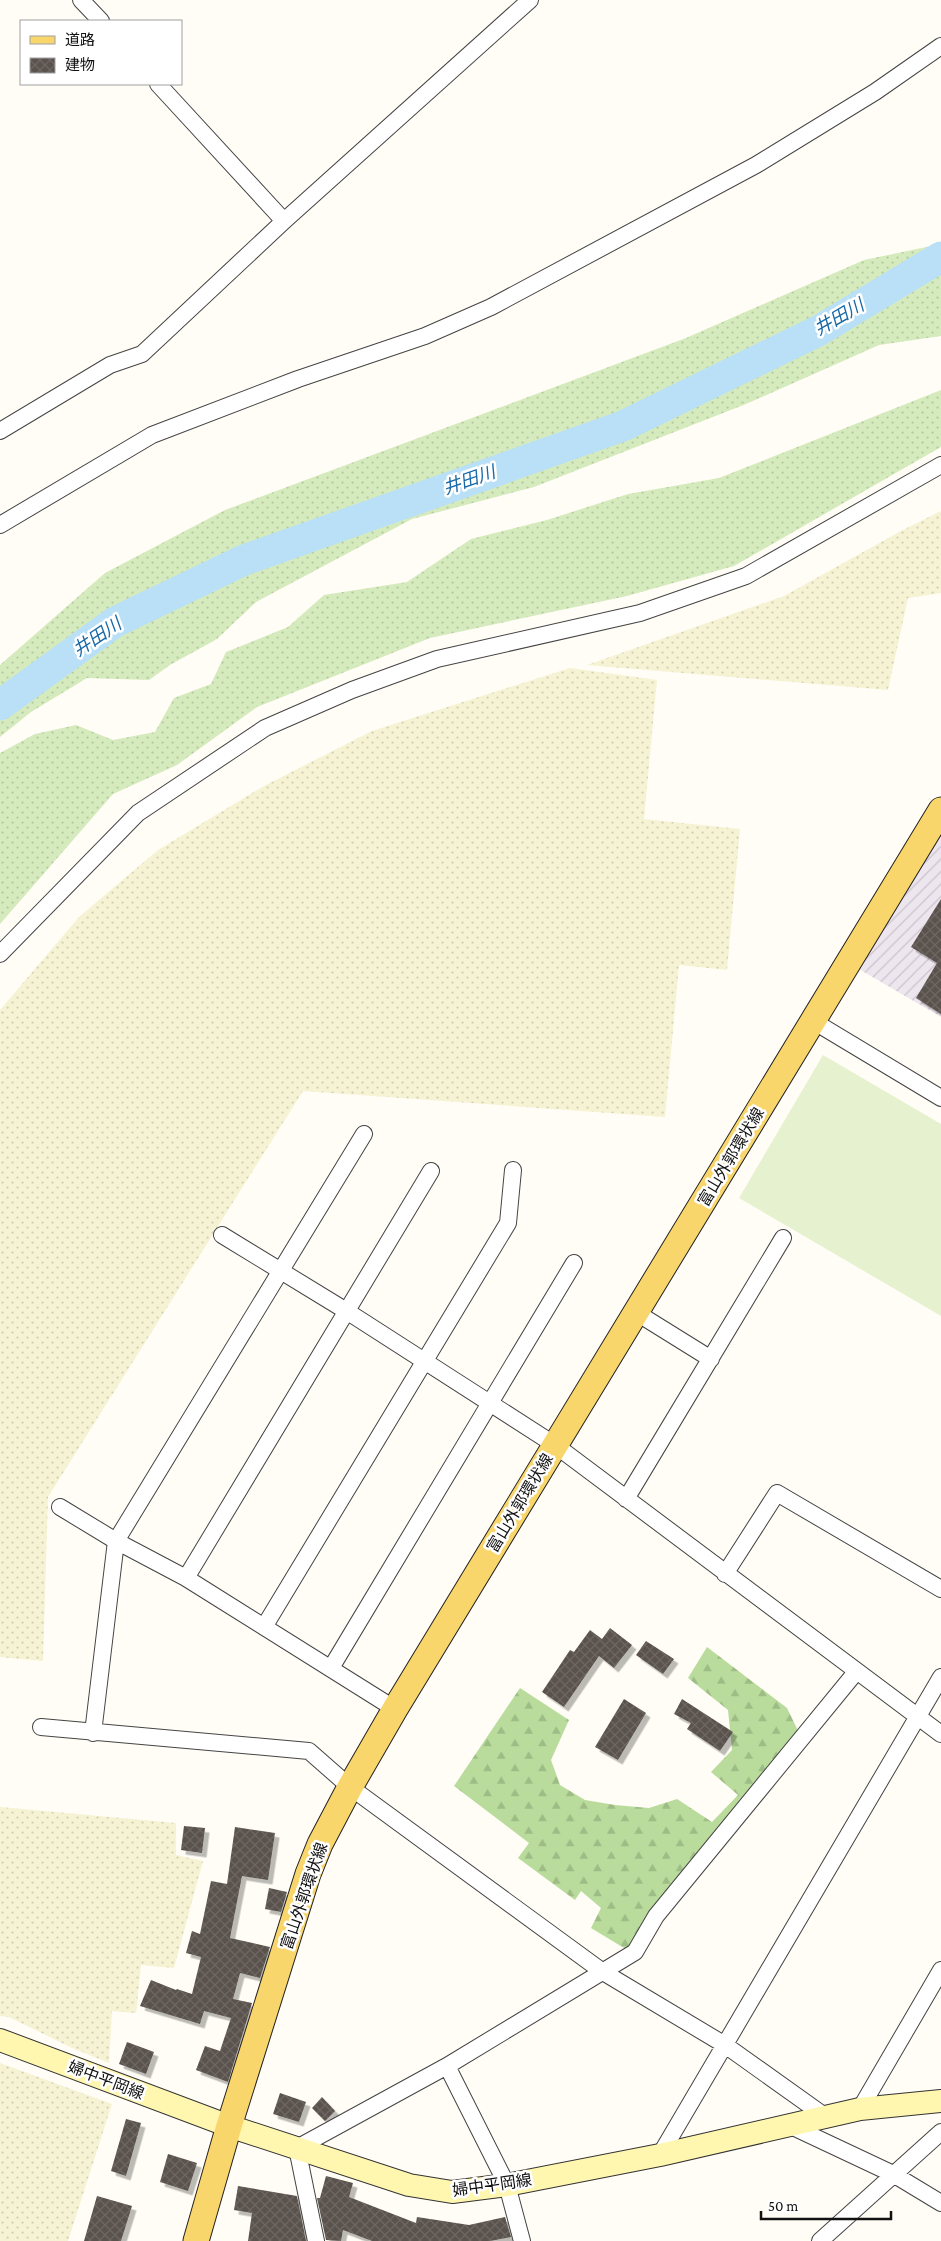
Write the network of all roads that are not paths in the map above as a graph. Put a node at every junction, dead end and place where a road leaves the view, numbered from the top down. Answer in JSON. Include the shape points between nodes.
{"nodes":[{"id":1,"x":81,"y":0,"type":"edge"},
{"id":2,"x":530,"y":0,"type":"edge"},
{"id":3,"x":100,"y":20,"type":"edge"},
{"id":4,"x":941,"y":46,"type":"edge"},
{"id":5,"x":159,"y":85,"type":"edge"},
{"id":6,"x":284,"y":221,"type":"junction"},
{"id":7,"x":0,"y":431,"type":"edge"},
{"id":8,"x":939,"y":469,"type":"edge"},
{"id":9,"x":0,"y":525,"type":"edge"},
{"id":10,"x":941,"y":810,"type":"edge"},
{"id":11,"x":0,"y":954,"type":"edge"},
{"id":12,"x":813,"y":1021,"type":"junction"},
{"id":13,"x":941,"y":1098,"type":"edge"},
{"id":14,"x":364,"y":1134,"type":"dead end"},
{"id":15,"x":513,"y":1170,"type":"dead end"},
{"id":16,"x":431,"y":1171,"type":"dead end"},
{"id":17,"x":222,"y":1235,"type":"dead end"},
{"id":18,"x":783,"y":1238,"type":"dead end"},
{"id":19,"x":574,"y":1263,"type":"dead end"},
{"id":20,"x":281,"y":1271,"type":"junction"},
{"id":21,"x":348,"y":1312,"type":"junction"},
{"id":22,"x":637,"y":1313,"type":"junction"},
{"id":23,"x":711,"y":1359,"type":"junction"},
{"id":24,"x":424,"y":1361,"type":"junction"},
{"id":25,"x":490,"y":1403,"type":"junction"},
{"id":26,"x":555,"y":1445,"type":"junction"},
{"id":27,"x":626,"y":1500,"type":"junction"},
{"id":28,"x":60,"y":1507,"type":"dead end"},
{"id":29,"x":116,"y":1541,"type":"junction"},
{"id":30,"x":725,"y":1574,"type":"junction"},
{"id":31,"x":186,"y":1578,"type":"junction"},
{"id":32,"x":941,"y":1589,"type":"edge"},
{"id":33,"x":264,"y":1627,"type":"junction"},
{"id":34,"x":331,"y":1668,"type":"junction"},
{"id":35,"x":856,"y":1672,"type":"junction"},
{"id":36,"x":941,"y":1677,"type":"edge"},
{"id":37,"x":395,"y":1708,"type":"junction"},
{"id":38,"x":918,"y":1717,"type":"junction"},
{"id":39,"x":41,"y":1727,"type":"dead end"},
{"id":40,"x":93,"y":1733,"type":"junction"},
{"id":41,"x":941,"y":1734,"type":"edge"},
{"id":42,"x":350,"y":1786,"type":"junction"},
{"id":43,"x":941,"y":1970,"type":"edge"},
{"id":44,"x":603,"y":1972,"type":"junction"},
{"id":45,"x":0,"y":2040,"type":"edge"},
{"id":46,"x":725,"y":2045,"type":"junction"},
{"id":47,"x":447,"y":2066,"type":"junction"},
{"id":48,"x":941,"y":2101,"type":"edge"},
{"id":49,"x":860,"y":2109,"type":"junction"},
{"id":50,"x":826,"y":2117,"type":"junction"},
{"id":51,"x":230,"y":2126,"type":"junction"},
{"id":52,"x":791,"y":2126,"type":"junction"},
{"id":53,"x":941,"y":2132,"type":"edge"},
{"id":54,"x":297,"y":2148,"type":"junction"},
{"id":55,"x":660,"y":2155,"type":"junction"},
{"id":56,"x":893,"y":2174,"type":"junction"},
{"id":57,"x":507,"y":2185,"type":"junction"},
{"id":58,"x":941,"y":2203,"type":"edge"},
{"id":59,"x":196,"y":2241,"type":"edge"},
{"id":60,"x":316,"y":2241,"type":"edge"},
{"id":61,"x":522,"y":2241,"type":"edge"},
{"id":62,"x":820,"y":2241,"type":"edge"}],
"edges":[{"from":1,"to":3,"type":"street"},
{"from":2,"to":6,"type":"street"},
{"from":4,"to":9,"type":"street","via":[[875,92],[756,165],[491,307],[425,336],[298,379],[152,435]]},
{"from":5,"to":6,"type":"street"},
{"from":6,"to":7,"type":"street","via":[[142,354],[110,365]]},
{"from":8,"to":11,"type":"street","via":[[746,576],[640,613],[438,659],[352,690],[265,728],[138,813]]},
{"from":10,"to":12,"type":"main road","name":"富山外郭環状線"},
{"from":12,"to":13,"type":"street"},
{"from":12,"to":22,"type":"main road","name":"富山外郭環状線"},
{"from":14,"to":20,"type":"street"},
{"from":15,"to":24,"type":"street","via":[[508,1223]]},
{"from":16,"to":21,"type":"street"},
{"from":17,"to":20,"type":"street"},
{"from":18,"to":23,"type":"street"},
{"from":19,"to":25,"type":"street"},
{"from":20,"to":21,"type":"street"},
{"from":20,"to":29,"type":"street"},
{"from":21,"to":24,"type":"street"},
{"from":21,"to":31,"type":"street"},
{"from":22,"to":23,"type":"street"},
{"from":22,"to":26,"type":"main road","name":"富山外郭環状線"},
{"from":23,"to":27,"type":"street"},
{"from":24,"to":25,"type":"street"},
{"from":24,"to":33,"type":"street"},
{"from":25,"to":26,"type":"street"},
{"from":25,"to":34,"type":"street"},
{"from":26,"to":27,"type":"street"},
{"from":26,"to":37,"type":"main road","name":"富山外郭環状線"},
{"from":27,"to":30,"type":"street"},
{"from":28,"to":29,"type":"street"},
{"from":29,"to":31,"type":"street"},
{"from":29,"to":40,"type":"street"},
{"from":30,"to":32,"type":"street","via":[[777,1493]]},
{"from":30,"to":35,"type":"street"},
{"from":31,"to":33,"type":"street"},
{"from":33,"to":34,"type":"street"},
{"from":34,"to":37,"type":"street"},
{"from":35,"to":38,"type":"street"},
{"from":35,"to":44,"type":"street","via":[[656,1916],[635,1952]]},
{"from":36,"to":38,"type":"street"},
{"from":37,"to":42,"type":"main road","name":"富山外郭環状線"},
{"from":38,"to":41,"type":"street"},
{"from":38,"to":46,"type":"street"},
{"from":39,"to":40,"type":"street"},
{"from":40,"to":42,"type":"street","via":[[309,1752]]},
{"from":42,"to":44,"type":"street"},
{"from":42,"to":51,"type":"main road","name":"富山外郭環状線","via":[[308,1874]]},
{"from":43,"to":49,"type":"street"},
{"from":44,"to":46,"type":"street"},
{"from":44,"to":47,"type":"street"},
{"from":45,"to":51,"type":"main road","name":"婦中平岡線"},
{"from":46,"to":50,"type":"street"},
{"from":46,"to":55,"type":"street"},
{"from":47,"to":54,"type":"street"},
{"from":47,"to":57,"type":"street"},
{"from":48,"to":49,"type":"main road","name":"婦中平岡線"},
{"from":49,"to":50,"type":"main road","name":"婦中平岡線"},
{"from":50,"to":52,"type":"main road","name":"婦中平岡線"},
{"from":51,"to":54,"type":"main road","name":"婦中平岡線"},
{"from":51,"to":59,"type":"main road","name":"富山外郭環状線"},
{"from":52,"to":55,"type":"main road","name":"婦中平岡線"},
{"from":52,"to":56,"type":"street"},
{"from":53,"to":56,"type":"street"},
{"from":54,"to":57,"type":"main road","name":"婦中平岡線","via":[[409,2185],[452,2192]]},
{"from":54,"to":60,"type":"street"},
{"from":55,"to":57,"type":"main road","name":"婦中平岡線"},
{"from":56,"to":58,"type":"street"},
{"from":56,"to":62,"type":"street"},
{"from":57,"to":61,"type":"street"}]}
